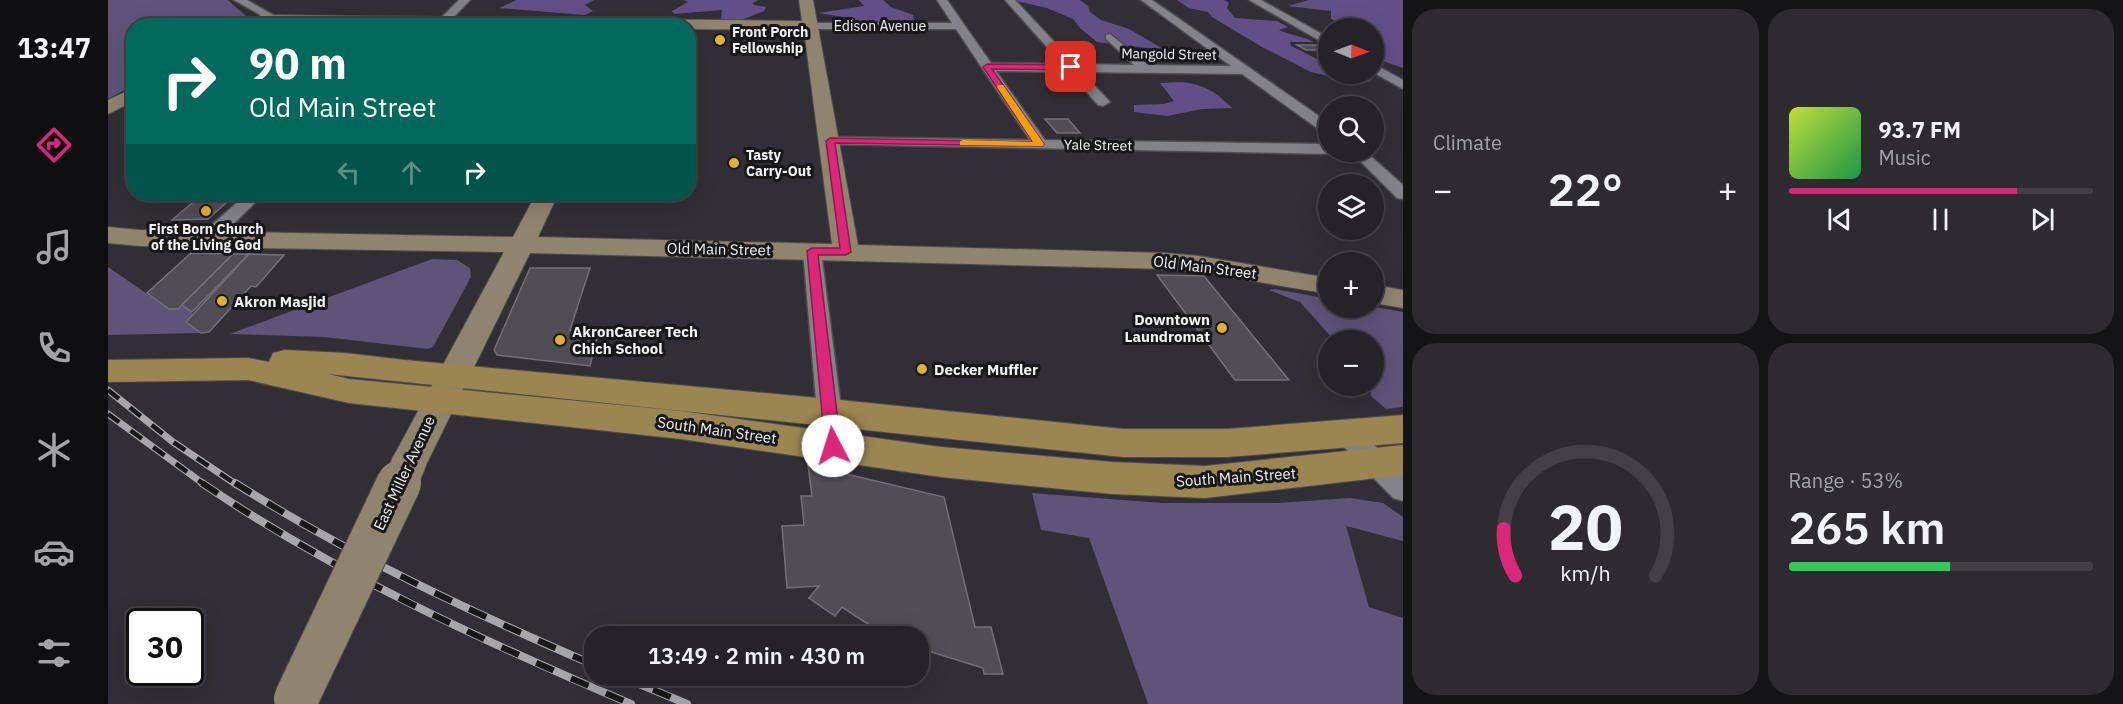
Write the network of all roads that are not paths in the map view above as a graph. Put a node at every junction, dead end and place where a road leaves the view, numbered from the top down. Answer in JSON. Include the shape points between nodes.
{"nodes":[{"id":1,"x":239,"y":0,"type":"edge"},
{"id":2,"x":465,"y":0,"type":"edge"},
{"id":3,"x":806,"y":0,"type":"edge"},
{"id":4,"x":942,"y":0,"type":"edge"},
{"id":5,"x":1010,"y":0,"type":"edge"},
{"id":6,"x":1146,"y":0,"type":"edge"},
{"id":7,"x":1254,"y":0,"type":"edge"},
{"id":8,"x":288,"y":4,"type":"dead end"},
{"id":9,"x":258,"y":18,"type":"edge"},
{"id":10,"x":264,"y":18,"type":"edge"},
{"id":11,"x":445,"y":18,"type":"edge"},
{"id":12,"x":696,"y":22,"type":"edge"},
{"id":13,"x":809,"y":26,"type":"junction"},
{"id":14,"x":959,"y":26,"type":"junction"},
{"id":15,"x":1110,"y":37,"type":"dead end"},
{"id":16,"x":1318,"y":37,"type":"edge"},
{"id":17,"x":987,"y":67,"type":"junction"},
{"id":18,"x":1071,"y":67,"type":"junction"},
{"id":19,"x":1144,"y":68,"type":"junction"},
{"id":20,"x":1244,"y":70,"type":"junction"},
{"id":21,"x":1384,"y":74,"type":"edge"},
{"id":22,"x":1403,"y":85,"type":"edge"},
{"id":23,"x":126,"y":98,"type":"edge"},
{"id":24,"x":1103,"y":102,"type":"dead end"},
{"id":25,"x":108,"y":108,"type":"edge"},
{"id":26,"x":1318,"y":122,"type":"edge"},
{"id":27,"x":830,"y":141,"type":"junction"},
{"id":28,"x":1040,"y":144,"type":"junction"},
{"id":29,"x":1318,"y":149,"type":"edge"},
{"id":30,"x":1369,"y":162,"type":"edge"},
{"id":31,"x":1403,"y":194,"type":"edge"},
{"id":32,"x":248,"y":201,"type":"edge"},
{"id":33,"x":544,"y":201,"type":"edge"},
{"id":34,"x":108,"y":235,"type":"edge"},
{"id":35,"x":207,"y":239,"type":"junction"},
{"id":36,"x":522,"y":246,"type":"junction"},
{"id":37,"x":812,"y":251,"type":"junction"},
{"id":38,"x":846,"y":252,"type":"junction"},
{"id":39,"x":1318,"y":284,"type":"edge"},
{"id":40,"x":1384,"y":296,"type":"edge"},
{"id":41,"x":1403,"y":299,"type":"edge"},
{"id":42,"x":108,"y":371,"type":"edge"},
{"id":43,"x":445,"y":388,"type":"junction"},
{"id":44,"x":831,"y":429,"type":"junction"},
{"id":45,"x":1403,"y":429,"type":"edge"},
{"id":46,"x":1347,"y":434,"type":"junction"},
{"id":47,"x":1394,"y":471,"type":"edge"},
{"id":48,"x":294,"y":704,"type":"edge"}],
"edges":[{"from":1,"to":9,"type":"street","name":"Edison Avenue"},
{"from":2,"to":11,"type":"street"},
{"from":3,"to":13,"type":"main road"},
{"from":4,"to":14,"type":"street"},
{"from":5,"to":18,"type":"street"},
{"from":6,"to":20,"type":"street"},
{"from":7,"to":16,"type":"street"},
{"from":8,"to":10,"type":"main road"},
{"from":12,"to":13,"type":"main road","name":"Edison Avenue"},
{"from":13,"to":14,"type":"street","name":"Edison Avenue"},
{"from":13,"to":27,"type":"main road"},
{"from":14,"to":17,"type":"street"},
{"from":15,"to":19,"type":"street"},
{"from":17,"to":18,"type":"street","name":"Mangold Street"},
{"from":17,"to":28,"type":"street"},
{"from":18,"to":19,"type":"street","name":"Mangold Street"},
{"from":18,"to":24,"type":"street"},
{"from":19,"to":20,"type":"street","name":"Mangold Street"},
{"from":20,"to":26,"type":"street"},
{"from":21,"to":22,"type":"street"},
{"from":23,"to":25,"type":"main road"},
{"from":27,"to":28,"type":"street","name":"Yale Street"},
{"from":27,"to":38,"type":"main road"},
{"from":28,"to":29,"type":"street","name":"Yale Street"},
{"from":30,"to":31,"type":"street"},
{"from":32,"to":35,"type":"street"},
{"from":33,"to":36,"type":"main road","name":"East Miller Avenue"},
{"from":34,"to":35,"type":"main road","name":"Old Main Street"},
{"from":35,"to":36,"type":"main road","name":"Old Main Street"},
{"from":36,"to":37,"type":"main road","name":"Old Main Street"},
{"from":36,"to":43,"type":"main road","name":"East Miller Avenue"},
{"from":37,"to":38,"type":"main road","name":"Old Main Street"},
{"from":37,"to":44,"type":"street"},
{"from":38,"to":39,"type":"main road","name":"Old Main Street","via":[[1182,262]]},
{"from":40,"to":41,"type":"main road"},
{"from":42,"to":43,"type":"main road","name":"South Main Street","via":[[248,369],[349,391]]},
{"from":43,"to":44,"type":"main road","name":"South Main Street","via":[[681,425]]},
{"from":43,"to":48,"type":"main road","name":"East Miller Avenue","bridge":true},
{"from":44,"to":46,"type":"main road","name":"South Main Street","via":[[1123,443],[1227,443]]},
{"from":44,"to":47,"type":"main road","name":"South Main Street","via":[[941,462],[1102,477],[1240,480]]},
{"from":45,"to":46,"type":"main road","name":"South Main Street"},
{"from":46,"to":47,"type":"street"}]}
